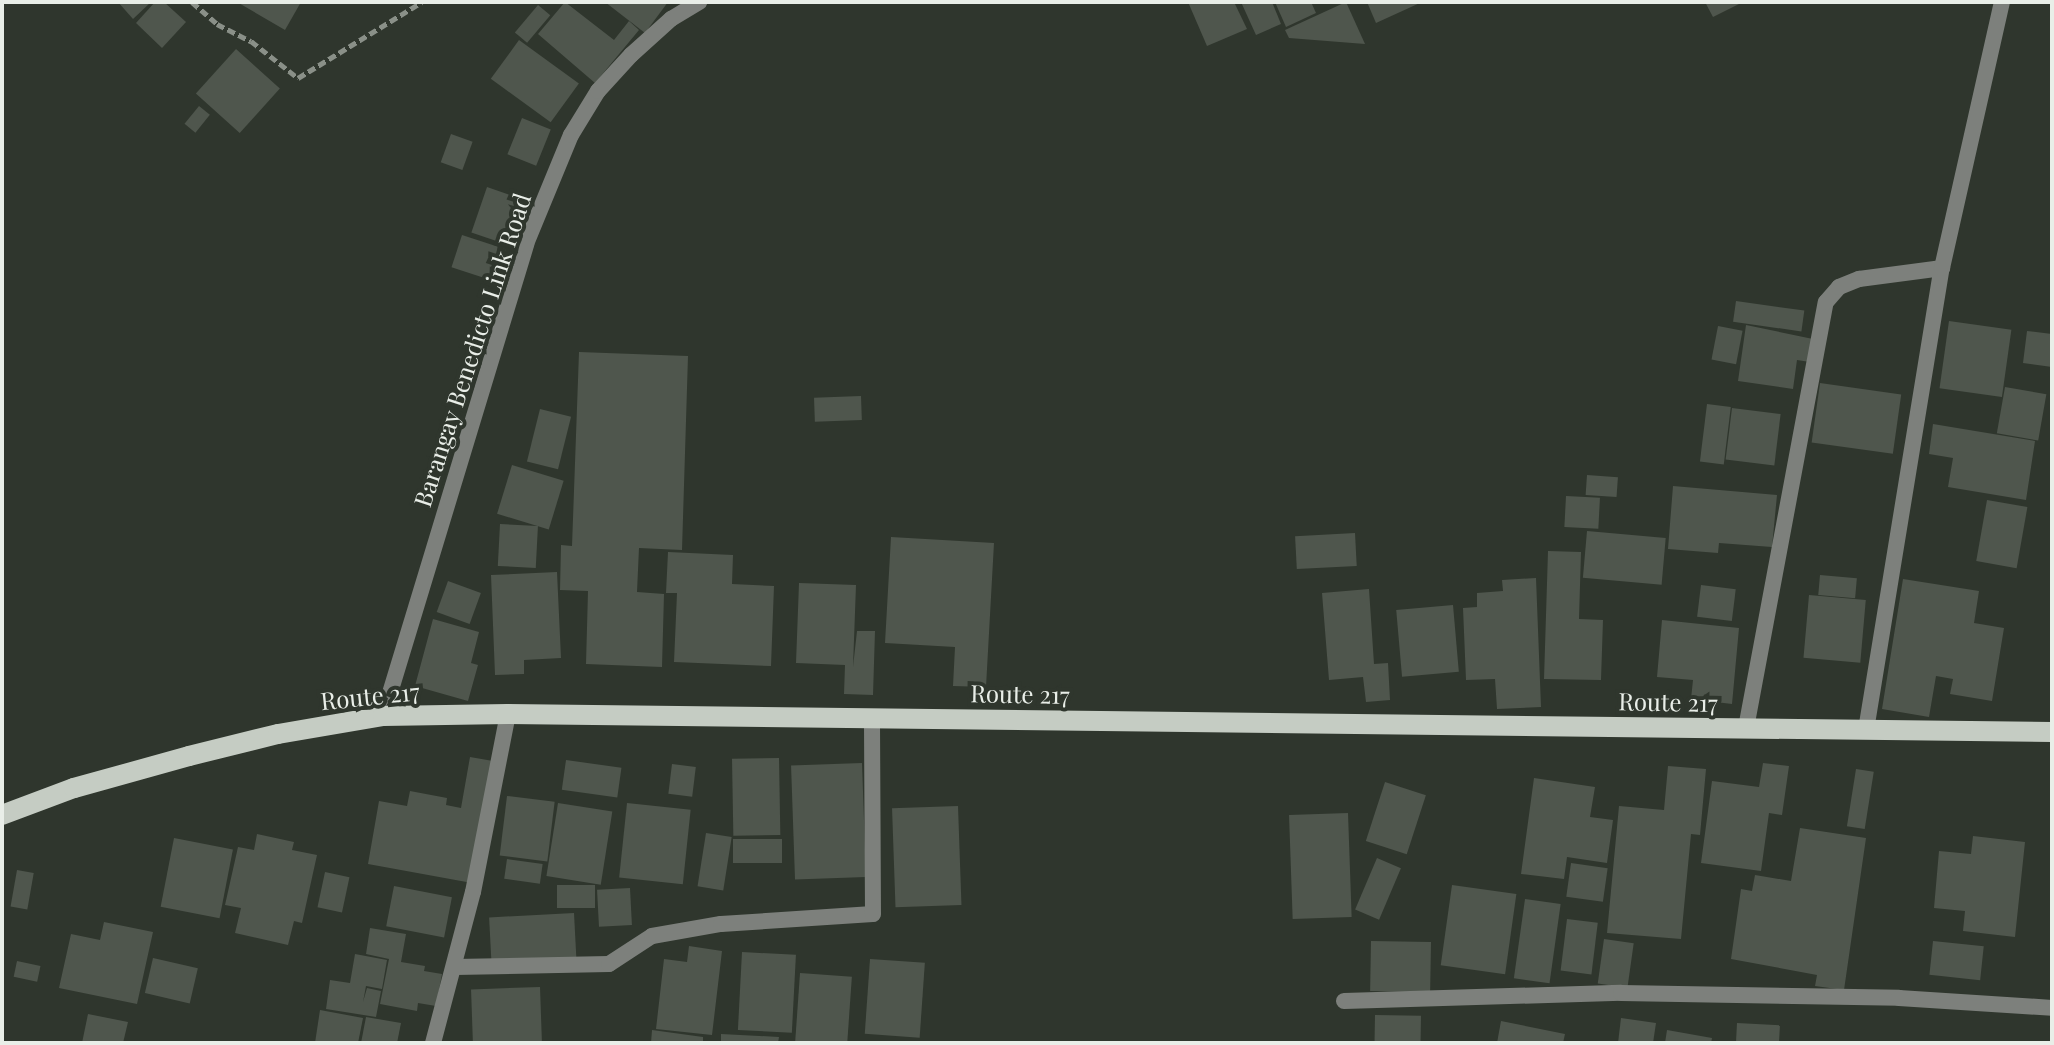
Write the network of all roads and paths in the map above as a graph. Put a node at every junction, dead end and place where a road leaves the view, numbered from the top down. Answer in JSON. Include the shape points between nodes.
{"nodes":[{"id":1,"x":192,"y":2,"type":"edge"},
{"id":2,"x":422,"y":2,"type":"edge"},
{"id":3,"x":699,"y":2,"type":"edge"},
{"id":4,"x":2002,"y":2,"type":"edge"},
{"id":5,"x":1942,"y":268,"type":"junction"},
{"id":6,"x":508,"y":714,"type":"junction"},
{"id":7,"x":383,"y":716,"type":"junction"},
{"id":8,"x":872,"y":718,"type":"junction"},
{"id":9,"x":1746,"y":728,"type":"junction"},
{"id":10,"x":1866,"y":730,"type":"junction"},
{"id":11,"x":2052,"y":732,"type":"edge"},
{"id":12,"x":2,"y":815,"type":"edge"},
{"id":13,"x":455,"y":967,"type":"junction"},
{"id":14,"x":1344,"y":1001,"type":"dead end"},
{"id":15,"x":2052,"y":1008,"type":"edge"},
{"id":16,"x":433,"y":1043,"type":"edge"}],
"edges":[{"from":1,"to":2,"type":"path","via":[[298,78]]},
{"from":3,"to":7,"type":"street","name":"Barangay Benedicto Link Road","via":[[631,55],[598,91],[571,135],[526,244]]},
{"from":4,"to":5,"type":"street"},
{"from":5,"to":9,"type":"street","via":[[1859,279],[1839,287],[1826,302]]},
{"from":5,"to":10,"type":"street"},
{"from":6,"to":7,"type":"main road","name":"Route 217"},
{"from":6,"to":8,"type":"main road","name":"Route 217"},
{"from":6,"to":13,"type":"street"},
{"from":7,"to":12,"type":"main road","name":"Route 217","via":[[189,756],[74,788]]},
{"from":8,"to":9,"type":"main road","name":"Route 217"},
{"from":8,"to":13,"type":"street","via":[[873,914],[721,924],[652,936],[609,964]]},
{"from":9,"to":10,"type":"main road","name":"Route 217"},
{"from":10,"to":11,"type":"main road","name":"Route 217"},
{"from":13,"to":16,"type":"street"},
{"from":14,"to":15,"type":"street","via":[[1621,993],[1899,998]]}]}
